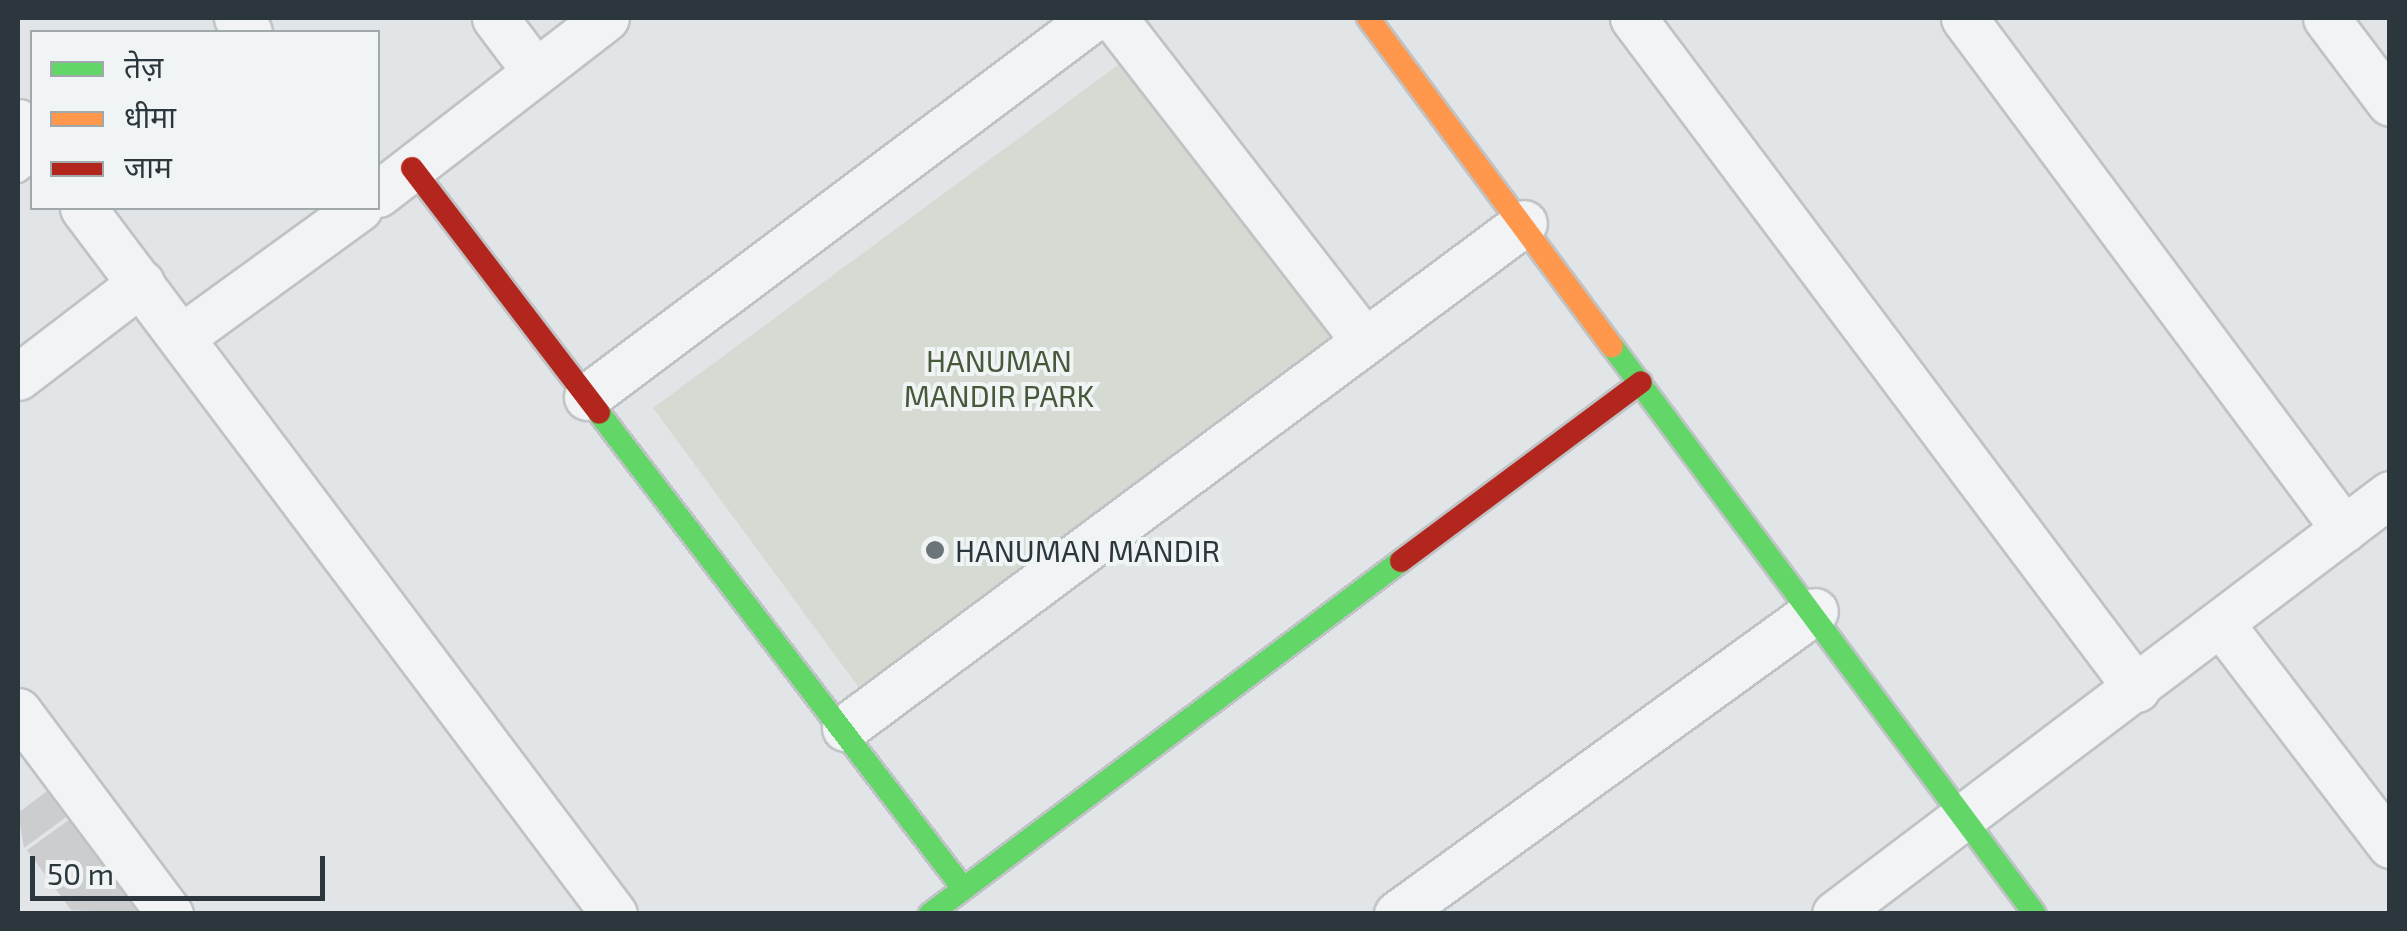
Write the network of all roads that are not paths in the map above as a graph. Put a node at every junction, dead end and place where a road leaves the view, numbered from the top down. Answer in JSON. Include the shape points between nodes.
{"nodes":[{"id":1,"x":495,"y":18,"type":"edge"},
{"id":2,"x":606,"y":18,"type":"edge"},
{"id":3,"x":1093,"y":18,"type":"edge"},
{"id":4,"x":1114,"y":18,"type":"edge"},
{"id":5,"x":1368,"y":18,"type":"edge"},
{"id":6,"x":1633,"y":18,"type":"edge"},
{"id":7,"x":1964,"y":18,"type":"edge"},
{"id":8,"x":2326,"y":18,"type":"edge"},
{"id":9,"x":535,"y":71,"type":"junction"},
{"id":10,"x":2390,"y":103,"type":"edge"},
{"id":11,"x":394,"y":181,"type":"edge"},
{"id":12,"x":85,"y":210,"type":"edge"},
{"id":13,"x":356,"y":210,"type":"edge"},
{"id":14,"x":1524,"y":224,"type":"junction"},
{"id":15,"x":141,"y":283,"type":"junction"},
{"id":16,"x":183,"y":336,"type":"junction"},
{"id":17,"x":1364,"y":340,"type":"junction"},
{"id":18,"x":18,"y":377,"type":"edge"},
{"id":19,"x":1641,"y":382,"type":"junction"},
{"id":20,"x":588,"y":397,"type":"junction"},
{"id":21,"x":2390,"y":494,"type":"edge"},
{"id":22,"x":2344,"y":529,"type":"junction"},
{"id":23,"x":1815,"y":611,"type":"junction"},
{"id":24,"x":2222,"y":625,"type":"junction"},
{"id":25,"x":2137,"y":689,"type":"junction"},
{"id":26,"x":18,"y":711,"type":"edge"},
{"id":27,"x":845,"y":728,"type":"junction"},
{"id":28,"x":1964,"y":818,"type":"junction"},
{"id":29,"x":2390,"y":845,"type":"edge"},
{"id":30,"x":963,"y":888,"type":"junction"},
{"id":31,"x":170,"y":914,"type":"edge"},
{"id":32,"x":614,"y":914,"type":"edge"},
{"id":33,"x":930,"y":914,"type":"edge"},
{"id":34,"x":1398,"y":914,"type":"edge"},
{"id":35,"x":1835,"y":914,"type":"edge"},
{"id":36,"x":2035,"y":914,"type":"edge"}],
"edges":[{"from":1,"to":9,"type":"street"},
{"from":2,"to":9,"type":"street"},
{"from":3,"to":20,"type":"street"},
{"from":4,"to":17,"type":"street"},
{"from":5,"to":14,"type":"street"},
{"from":6,"to":25,"type":"street"},
{"from":7,"to":22,"type":"street"},
{"from":8,"to":10,"type":"street"},
{"from":9,"to":11,"type":"street"},
{"from":11,"to":20,"type":"street"},
{"from":12,"to":15,"type":"street"},
{"from":13,"to":16,"type":"street"},
{"from":14,"to":17,"type":"street"},
{"from":14,"to":19,"type":"street"},
{"from":15,"to":16,"type":"street"},
{"from":15,"to":18,"type":"street"},
{"from":16,"to":32,"type":"street"},
{"from":17,"to":27,"type":"street"},
{"from":19,"to":23,"type":"street"},
{"from":19,"to":30,"type":"street"},
{"from":20,"to":27,"type":"street"},
{"from":21,"to":22,"type":"street"},
{"from":22,"to":24,"type":"street"},
{"from":23,"to":28,"type":"street"},
{"from":23,"to":34,"type":"street"},
{"from":24,"to":25,"type":"street"},
{"from":24,"to":29,"type":"street"},
{"from":25,"to":28,"type":"street"},
{"from":26,"to":31,"type":"street"},
{"from":27,"to":30,"type":"street"},
{"from":28,"to":35,"type":"street"},
{"from":28,"to":36,"type":"street"},
{"from":30,"to":33,"type":"street"}]}
